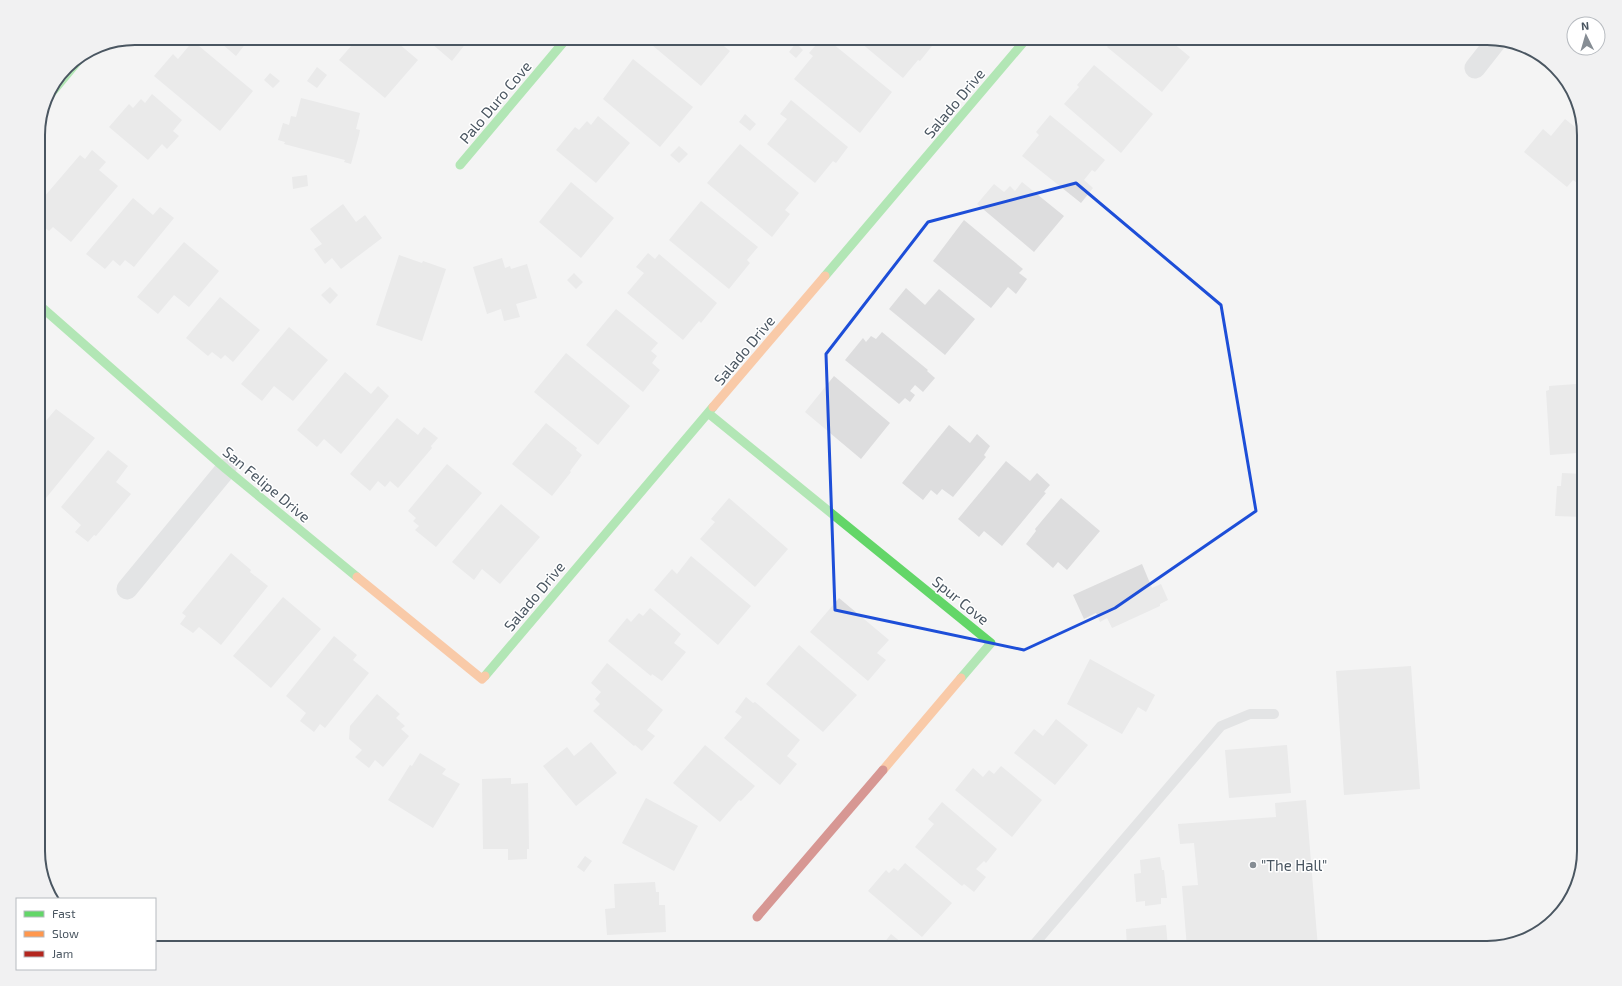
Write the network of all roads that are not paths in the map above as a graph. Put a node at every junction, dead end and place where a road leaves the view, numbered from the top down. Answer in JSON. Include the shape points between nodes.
{"nodes":[{"id":1,"x":561,"y":45,"type":"edge"},
{"id":2,"x":1021,"y":45,"type":"edge"},
{"id":3,"x":1493,"y":45,"type":"edge"},
{"id":4,"x":1475,"y":68,"type":"dead end"},
{"id":5,"x":460,"y":165,"type":"dead end"},
{"id":6,"x":45,"y":310,"type":"edge"},
{"id":7,"x":708,"y":413,"type":"junction"},
{"id":8,"x":226,"y":469,"type":"junction"},
{"id":9,"x":127,"y":589,"type":"dead end"},
{"id":10,"x":482,"y":679,"type":"joint"},
{"id":11,"x":1274,"y":714,"type":"dead end"},
{"id":12,"x":757,"y":917,"type":"dead end"},
{"id":13,"x":1037,"y":941,"type":"edge"}],
"edges":[{"from":1,"to":5,"type":"street","name":"Palo Duro Cove"},
{"from":2,"to":7,"type":"street","name":"Salado Drive"},
{"from":3,"to":4,"type":"street"},
{"from":6,"to":8,"type":"street","name":"San Felipe Drive"},
{"from":7,"to":10,"type":"street","name":"Salado Drive"},
{"from":7,"to":12,"type":"street","name":"Spur Cove","via":[[991,643]]},
{"from":8,"to":9,"type":"street"},
{"from":8,"to":10,"type":"street","name":"San Felipe Drive"},
{"from":11,"to":13,"type":"lane","via":[[1250,714],[1221,726]]}]}
